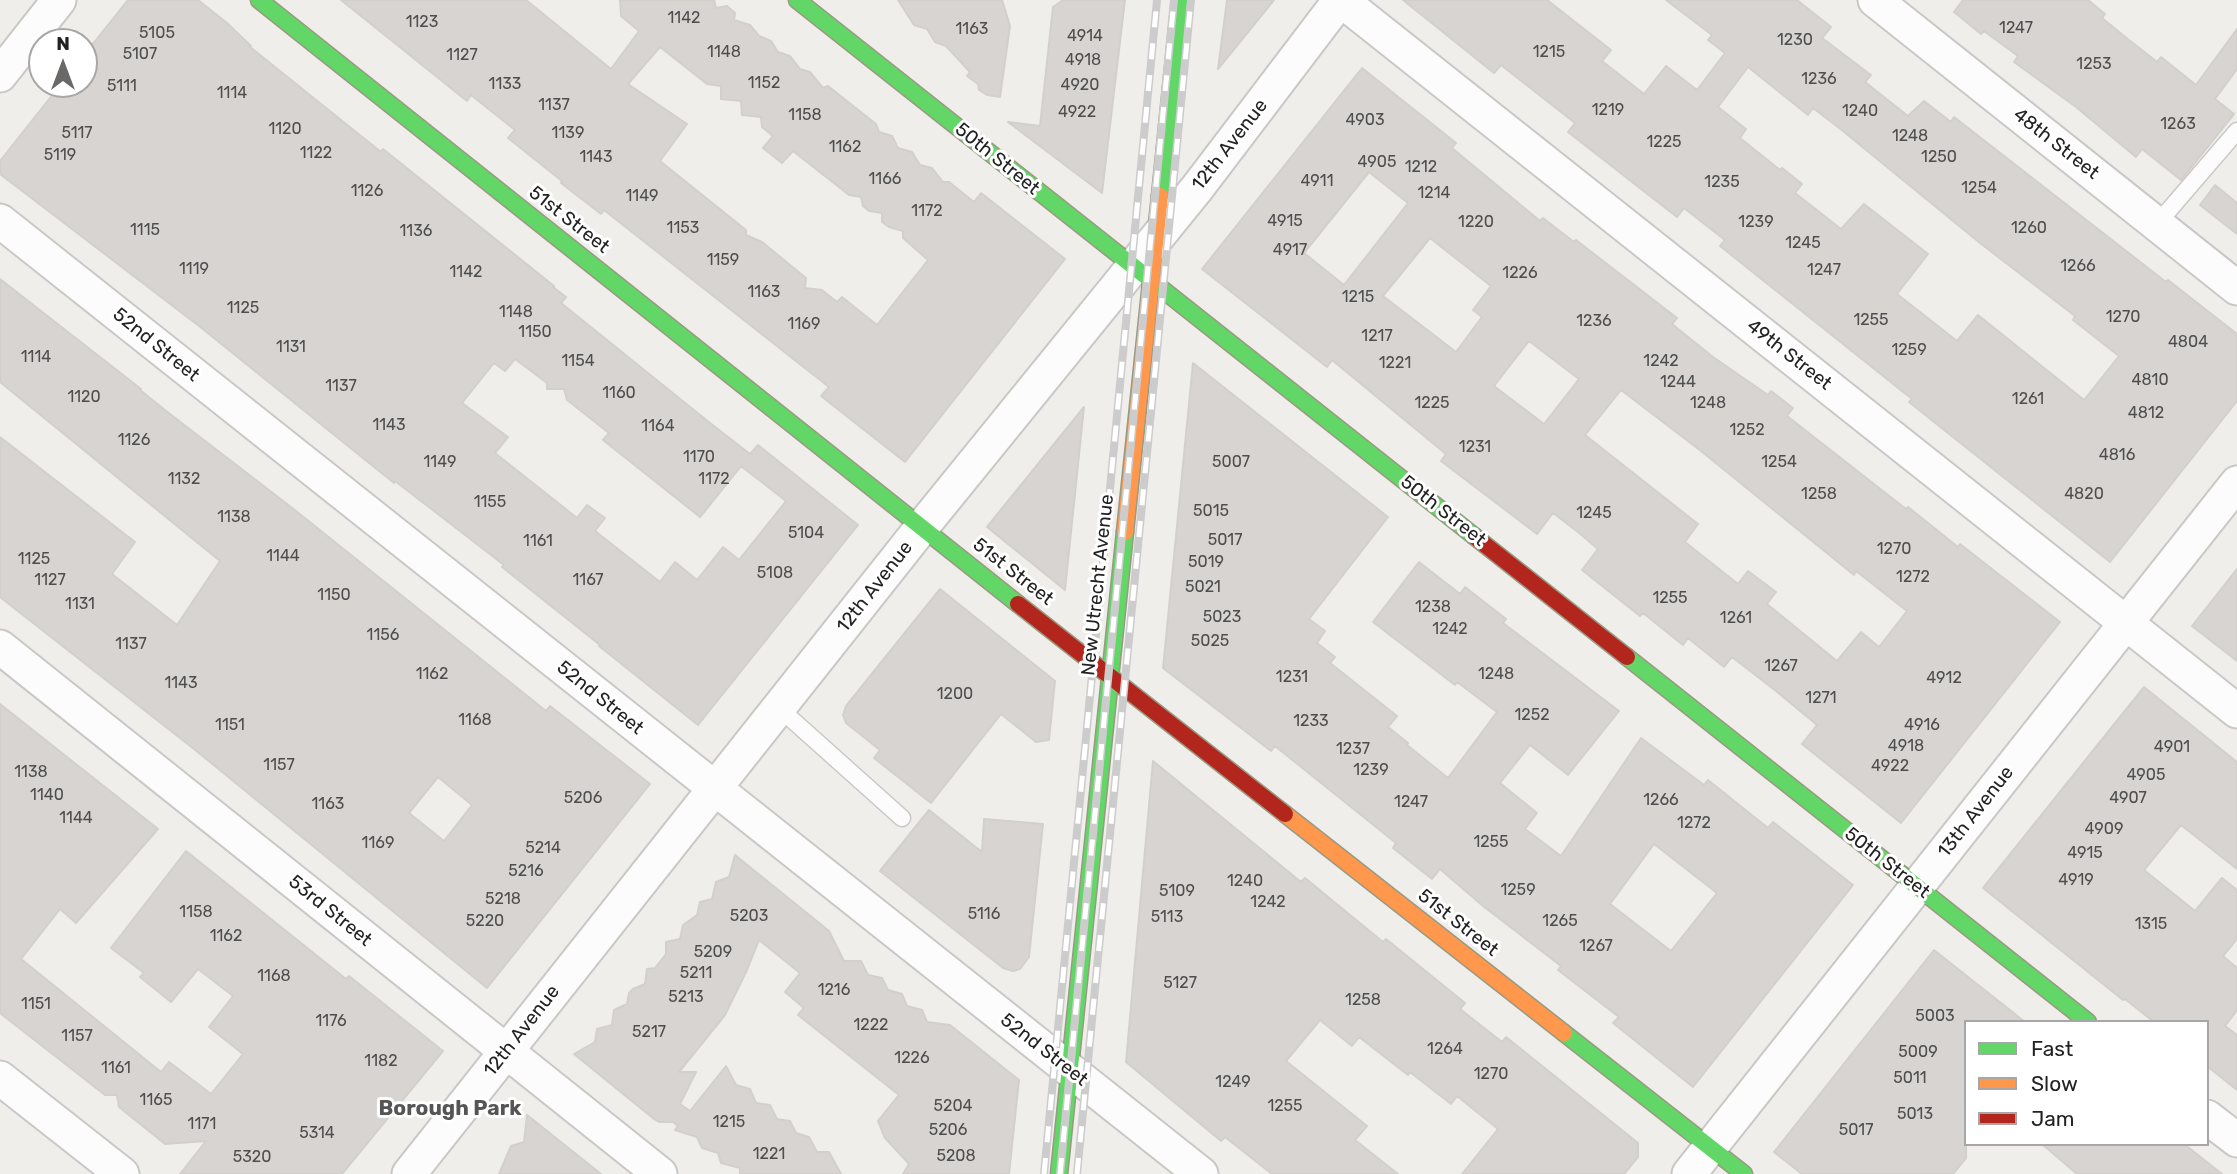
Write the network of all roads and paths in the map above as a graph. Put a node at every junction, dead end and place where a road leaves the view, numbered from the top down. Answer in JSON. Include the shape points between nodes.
{"nodes":[{"id":1,"x":59,"y":0,"type":"edge"},
{"id":2,"x":259,"y":0,"type":"edge"},
{"id":3,"x":797,"y":0,"type":"edge"},
{"id":4,"x":1180,"y":0,"type":"edge"},
{"id":5,"x":1341,"y":0,"type":"edge"},
{"id":6,"x":1875,"y":0,"type":"edge"},
{"id":7,"x":0,"y":75,"type":"edge"},
{"id":8,"x":2237,"y":131,"type":"edge"},
{"id":9,"x":0,"y":221,"type":"edge"},
{"id":10,"x":2157,"y":224,"type":"junction"},
{"id":11,"x":1157,"y":237,"type":"junction"},
{"id":12,"x":1143,"y":273,"type":"junction"},
{"id":13,"x":2237,"y":288,"type":"edge"},
{"id":14,"x":2237,"y":483,"type":"edge"},
{"id":15,"x":922,"y":527,"type":"junction"},
{"id":16,"x":2126,"y":622,"type":"junction"},
{"id":17,"x":0,"y":647,"type":"edge"},
{"id":18,"x":1109,"y":676,"type":"junction"},
{"id":19,"x":779,"y":708,"type":"junction"},
{"id":20,"x":2237,"y":711,"type":"edge"},
{"id":21,"x":714,"y":790,"type":"junction"},
{"id":22,"x":902,"y":818,"type":"dead end"},
{"id":23,"x":1917,"y":887,"type":"junction"},
{"id":24,"x":2085,"y":1020,"type":"edge"},
{"id":25,"x":506,"y":1052,"type":"junction"},
{"id":26,"x":1069,"y":1069,"type":"junction"},
{"id":27,"x":0,"y":1078,"type":"edge"},
{"id":28,"x":2209,"y":1118,"type":"edge"},
{"id":29,"x":2237,"y":1140,"type":"edge"},
{"id":30,"x":1710,"y":1147,"type":"junction"},
{"id":31,"x":122,"y":1174,"type":"edge"},
{"id":32,"x":409,"y":1174,"type":"edge"},
{"id":33,"x":660,"y":1174,"type":"edge"},
{"id":34,"x":1059,"y":1174,"type":"edge"},
{"id":35,"x":1200,"y":1174,"type":"edge"},
{"id":36,"x":1689,"y":1174,"type":"edge"},
{"id":37,"x":1744,"y":1174,"type":"edge"}],
"edges":[{"from":1,"to":7,"type":"street"},
{"from":2,"to":15,"type":"street","name":"51st Street"},
{"from":3,"to":12,"type":"street","name":"50th Street"},
{"from":4,"to":11,"type":"street"},
{"from":5,"to":11,"type":"street","name":"12th Avenue"},
{"from":5,"to":16,"type":"street","name":"49th Street"},
{"from":6,"to":10,"type":"street","name":"48th Street"},
{"from":8,"to":10,"type":"lane"},
{"from":9,"to":21,"type":"street","name":"52nd Street"},
{"from":10,"to":13,"type":"street","name":"48th Street"},
{"from":11,"to":12,"type":"street","name":"12th Avenue"},
{"from":12,"to":15,"type":"street","name":"12th Avenue"},
{"from":12,"to":18,"type":"street","name":"New Utrecht Avenue"},
{"from":12,"to":23,"type":"street","name":"50th Street"},
{"from":14,"to":16,"type":"street","name":"13th Avenue"},
{"from":15,"to":18,"type":"street","name":"51st Street"},
{"from":15,"to":19,"type":"street","name":"12th Avenue"},
{"from":16,"to":20,"type":"street","name":"49th Street"},
{"from":16,"to":23,"type":"street","name":"13th Avenue"},
{"from":17,"to":25,"type":"street","name":"53rd Street"},
{"from":18,"to":26,"type":"street","name":"New Utrecht Avenue"},
{"from":18,"to":30,"type":"street","name":"51st Street"},
{"from":19,"to":21,"type":"street","name":"12th Avenue"},
{"from":19,"to":22,"type":"lane"},
{"from":21,"to":25,"type":"street","name":"12th Avenue"},
{"from":21,"to":26,"type":"street","name":"52nd Street"},
{"from":23,"to":24,"type":"street","name":"50th Street"},
{"from":23,"to":30,"type":"street","name":"13th Avenue"},
{"from":25,"to":32,"type":"street","name":"12th Avenue"},
{"from":25,"to":33,"type":"street","name":"53rd Street"},
{"from":26,"to":34,"type":"street","name":"New Utrecht Avenue"},
{"from":26,"to":35,"type":"street","name":"52nd Street"},
{"from":27,"to":31,"type":"street"},
{"from":28,"to":29,"type":"street"},
{"from":30,"to":36,"type":"street","name":"13th Avenue"},
{"from":30,"to":37,"type":"street","name":"51st Street"}]}
